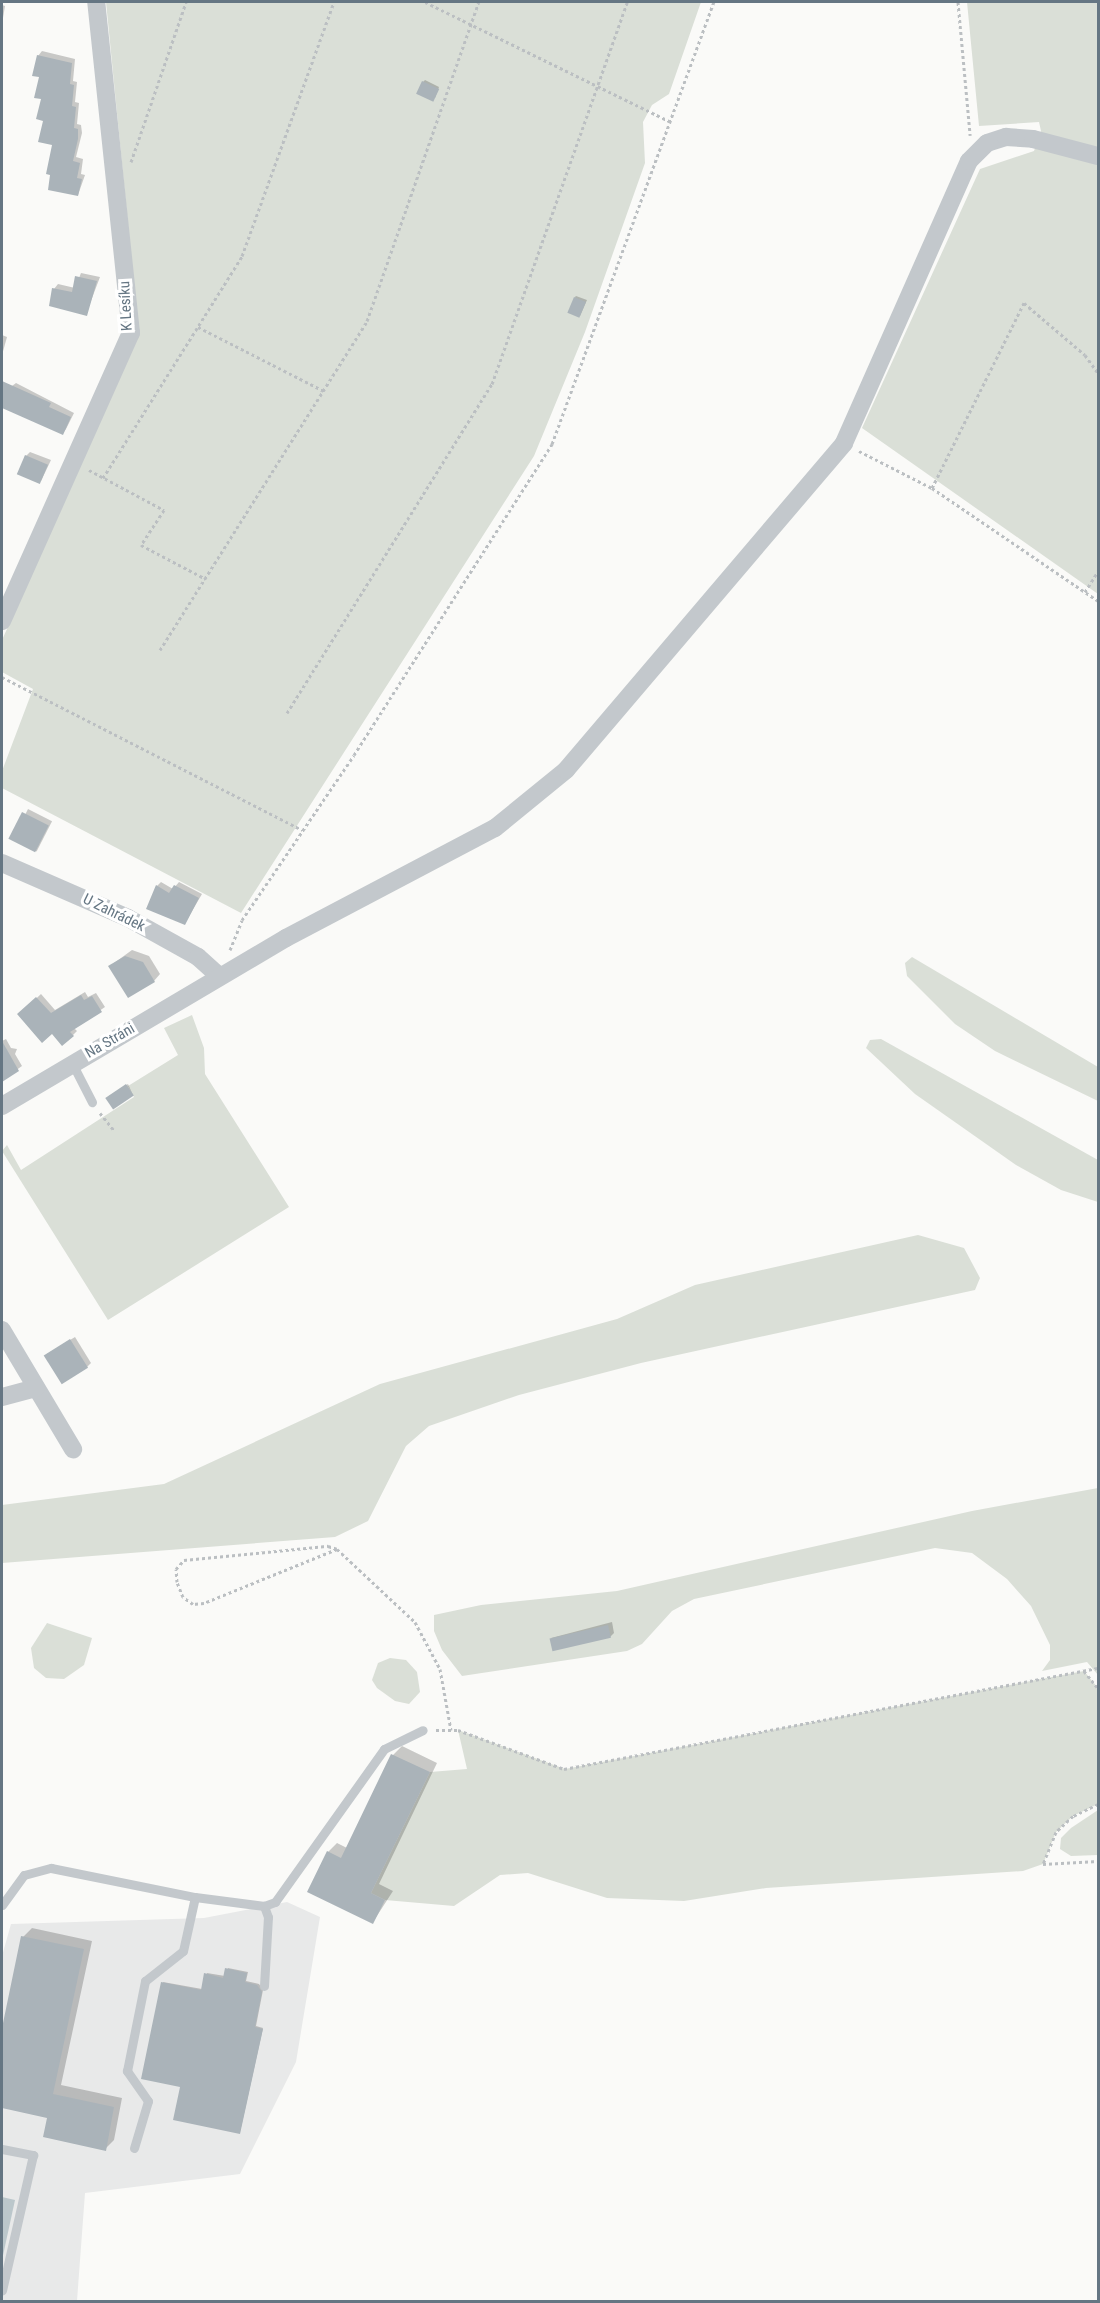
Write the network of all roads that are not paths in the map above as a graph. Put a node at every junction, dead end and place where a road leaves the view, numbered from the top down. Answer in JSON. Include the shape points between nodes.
{"nodes":[{"id":1,"x":96,"y":2,"type":"edge"},
{"id":2,"x":1098,"y":156,"type":"edge"},
{"id":3,"x":2,"y":621,"type":"edge"},
{"id":4,"x":2,"y":863,"type":"edge"},
{"id":5,"x":223,"y":974,"type":"junction"},
{"id":6,"x":72,"y":1063,"type":"junction"},
{"id":7,"x":92,"y":1102,"type":"road end"},
{"id":8,"x":2,"y":1106,"type":"edge"},
{"id":9,"x":2,"y":1330,"type":"edge"},
{"id":10,"x":36,"y":1388,"type":"junction"},
{"id":11,"x":2,"y":1397,"type":"edge"},
{"id":12,"x":73,"y":1449,"type":"dead end"},
{"id":13,"x":423,"y":1730,"type":"road end"},
{"id":14,"x":195,"y":1897,"type":"junction"},
{"id":15,"x":2,"y":1905,"type":"edge"},
{"id":16,"x":264,"y":1906,"type":"junction"},
{"id":17,"x":264,"y":1986,"type":"dead end"},
{"id":18,"x":134,"y":2148,"type":"dead end"},
{"id":19,"x":2,"y":2150,"type":"edge"},
{"id":20,"x":2,"y":2290,"type":"edge"}],
"edges":[{"from":1,"to":3,"type":"street","name":"K Lesíku","via":[[131,333]]},
{"from":2,"to":5,"type":"street","name":"Na Stráni","via":[[1033,139],[1006,137],[987,143],[969,161],[844,443],[566,770],[495,828]]},
{"from":4,"to":5,"type":"street","name":"U Zahrádek","via":[[128,918]]},
{"from":5,"to":6,"type":"street","name":"Na Stráni"},
{"from":6,"to":7,"type":"lane"},
{"from":6,"to":8,"type":"street","name":"Na Stráni"},
{"from":9,"to":10,"type":"street"},
{"from":10,"to":11,"type":"street"},
{"from":10,"to":12,"type":"street"},
{"from":13,"to":16,"type":"lane","via":[[384,1749],[275,1902]]},
{"from":14,"to":15,"type":"lane","via":[[51,1868],[24,1875]]},
{"from":14,"to":16,"type":"lane"},
{"from":14,"to":18,"type":"lane","via":[[183,1951],[145,1981],[128,2071],[148,2101]]},
{"from":16,"to":17,"type":"lane","via":[[268,1917]]},
{"from":19,"to":20,"type":"lane","via":[[33,2155]]}]}
